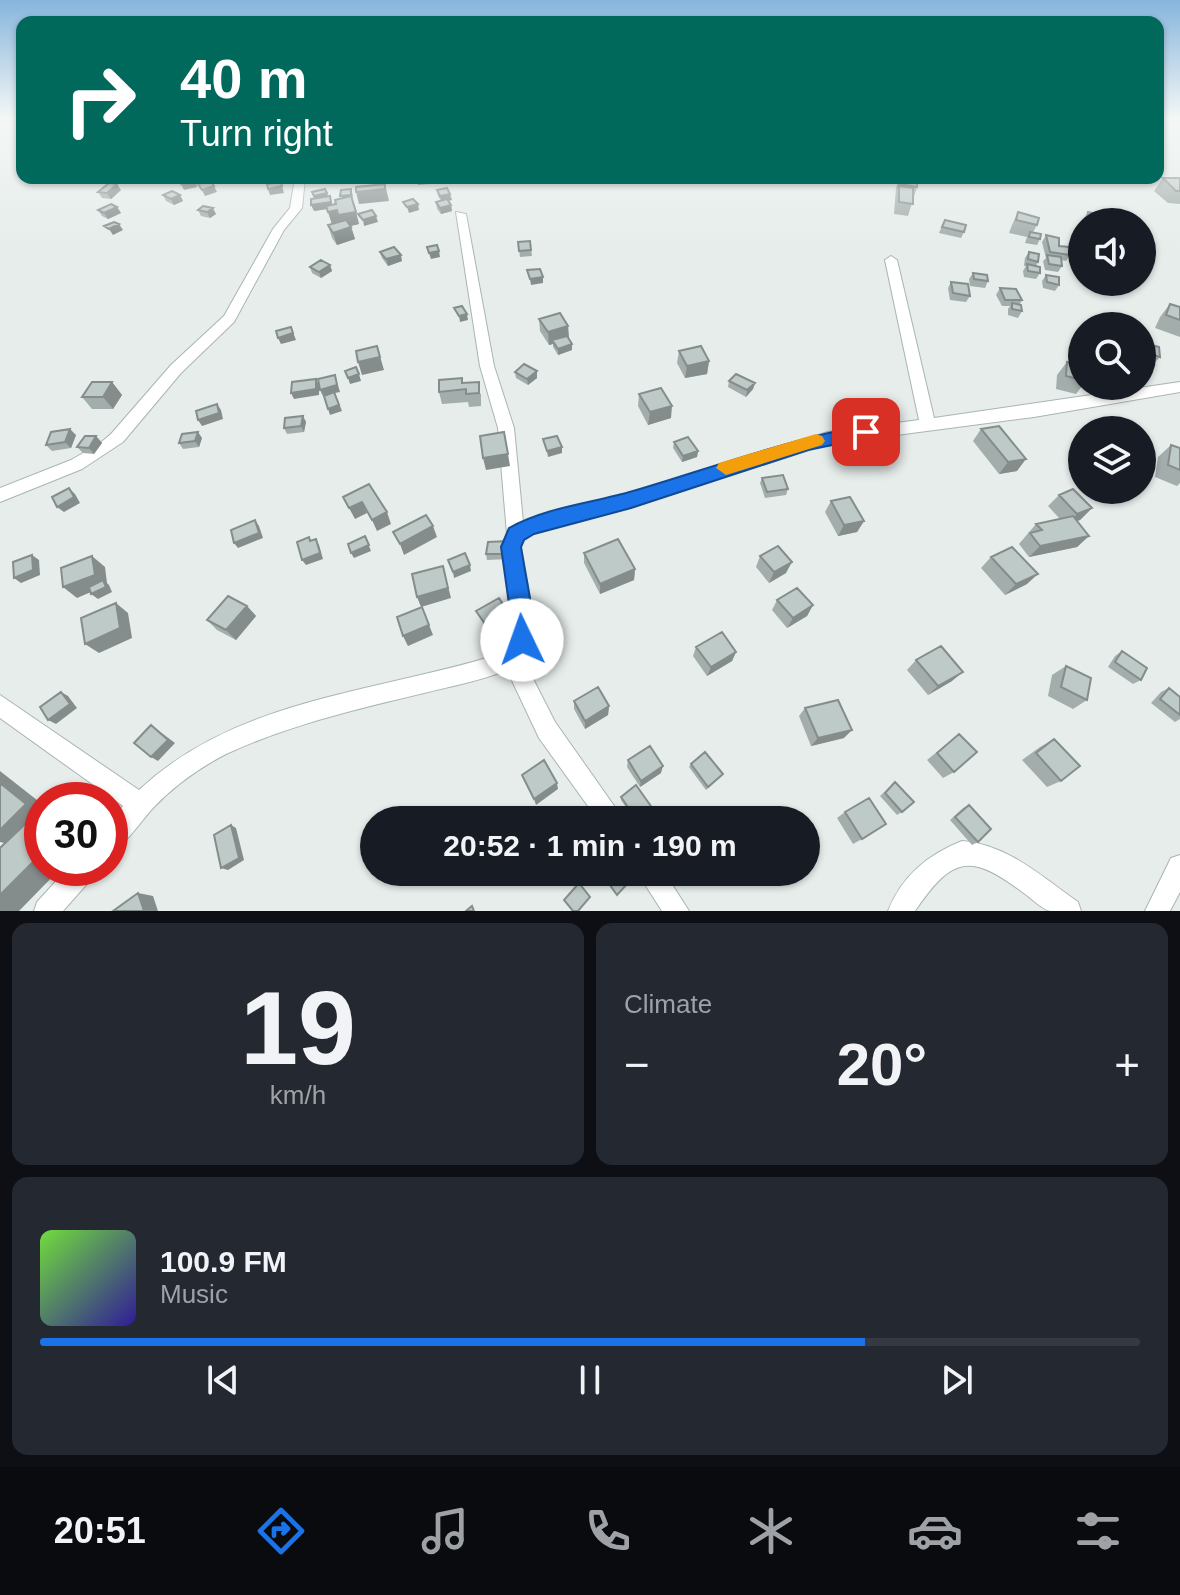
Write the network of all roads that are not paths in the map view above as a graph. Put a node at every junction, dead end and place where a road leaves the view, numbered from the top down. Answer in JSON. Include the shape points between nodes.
{"nodes":[{"id":1,"x":299,"y":184,"type":"edge"},
{"id":2,"x":460,"y":214,"type":"dead end"},
{"id":3,"x":891,"y":260,"type":"dead end"},
{"id":4,"x":1180,"y":387,"type":"edge"},
{"id":5,"x":928,"y":424,"type":"junction"},
{"id":6,"x":0,"y":495,"type":"edge"},
{"id":7,"x":516,"y":534,"type":"junction"},
{"id":8,"x":511,"y":657,"type":"junction"},
{"id":9,"x":0,"y":705,"type":"edge"},
{"id":10,"x":140,"y":804,"type":"junction"},
{"id":11,"x":602,"y":806,"type":"edge"},
{"id":12,"x":128,"y":818,"type":"edge"},
{"id":13,"x":1180,"y":867,"type":"edge"},
{"id":14,"x":68,"y":886,"type":"edge"},
{"id":15,"x":659,"y":886,"type":"edge"},
{"id":16,"x":46,"y":911,"type":"edge"},
{"id":17,"x":677,"y":911,"type":"edge"},
{"id":18,"x":900,"y":911,"type":"edge"},
{"id":19,"x":1069,"y":911,"type":"edge"},
{"id":20,"x":1157,"y":911,"type":"edge"}],
"edges":[{"from":1,"to":6,"type":"street","via":[[296,208],[229,319],[176,369],[117,438],[74,465]]},
{"from":2,"to":7,"type":"street","via":[[487,366],[506,428]]},
{"from":3,"to":5,"type":"street"},
{"from":4,"to":5,"type":"street"},
{"from":5,"to":7,"type":"street","via":[[807,443]]},
{"from":7,"to":8,"type":"street","via":[[511,547],[524,627]]},
{"from":8,"to":10,"type":"street","via":[[271,722],[212,749]]},
{"from":8,"to":11,"type":"street","via":[[547,730]]},
{"from":9,"to":10,"type":"street"},
{"from":10,"to":12,"type":"street"},
{"from":13,"to":20,"type":"street"},
{"from":14,"to":16,"type":"street"},
{"from":15,"to":17,"type":"street"},
{"from":18,"to":19,"type":"street","via":[[915,886],[950,856],[978,852],[1005,863]]}]}
